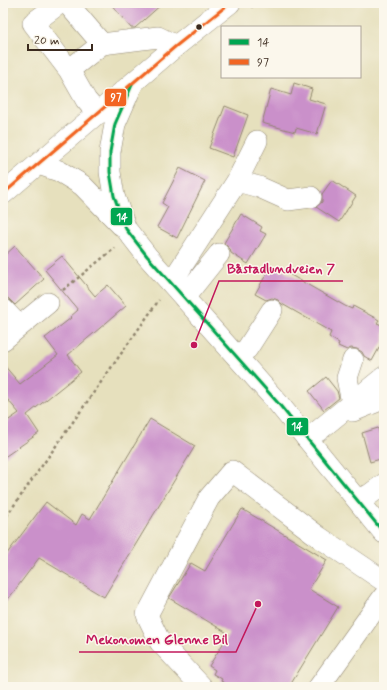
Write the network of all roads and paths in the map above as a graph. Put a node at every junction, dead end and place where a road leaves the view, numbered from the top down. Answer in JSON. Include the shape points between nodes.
{"nodes":[{"id":1,"x":60,"y":3,"type":"edge"},
{"id":2,"x":67,"y":3,"type":"edge"},
{"id":3,"x":230,"y":3,"type":"edge"},
{"id":4,"x":102,"y":44,"type":"junction"},
{"id":5,"x":176,"y":46,"type":"junction"},
{"id":6,"x":69,"y":70,"type":"junction"},
{"id":7,"x":132,"y":84,"type":"junction"},
{"id":8,"x":98,"y":114,"type":"junction"},
{"id":9,"x":257,"y":141,"type":"dead end"},
{"id":10,"x":39,"y":164,"type":"junction"},
{"id":11,"x":237,"y":181,"type":"junction"},
{"id":12,"x":3,"y":194,"type":"edge"},
{"id":13,"x":311,"y":196,"type":"dead end"},
{"id":14,"x":123,"y":237,"type":"junction"},
{"id":15,"x":219,"y":254,"type":"dead end"},
{"id":16,"x":178,"y":290,"type":"junction"},
{"id":17,"x":159,"y":300,"type":"dead end"},
{"id":18,"x":48,"y":303,"type":"joint"},
{"id":19,"x":3,"y":309,"type":"edge"},
{"id":20,"x":272,"y":310,"type":"dead end"},
{"id":21,"x":19,"y":326,"type":"junction"},
{"id":22,"x":3,"y":340,"type":"edge"},
{"id":23,"x":236,"y":356,"type":"junction"},
{"id":24,"x":354,"y":360,"type":"dead end"},
{"id":25,"x":384,"y":377,"type":"edge"},
{"id":26,"x":384,"y":397,"type":"edge"},
{"id":27,"x":352,"y":403,"type":"junction"},
{"id":28,"x":332,"y":420,"type":"junction"},
{"id":29,"x":306,"y":438,"type":"junction"},
{"id":30,"x":374,"y":494,"type":"edge"},
{"id":31,"x":3,"y":521,"type":"edge"},
{"id":32,"x":384,"y":533,"type":"edge"},
{"id":33,"x":384,"y":581,"type":"edge"},
{"id":34,"x":384,"y":596,"type":"edge"},
{"id":35,"x":202,"y":687,"type":"edge"},
{"id":36,"x":319,"y":687,"type":"edge"}],
"edges":[{"from":1,"to":6,"type":"street","via":[[33,24]]},
{"from":2,"to":4,"type":"street"},
{"from":3,"to":5,"type":"street"},
{"from":4,"to":5,"type":"street","via":[[158,37]]},
{"from":4,"to":6,"type":"street"},
{"from":5,"to":7,"type":"street"},
{"from":6,"to":8,"type":"street","via":[[86,100]]},
{"from":7,"to":8,"type":"street"},
{"from":7,"to":14,"type":"street","via":[[115,124],[110,152],[110,172]]},
{"from":8,"to":10,"type":"street"},
{"from":9,"to":11,"type":"street"},
{"from":10,"to":12,"type":"street"},
{"from":10,"to":14,"type":"street","via":[[59,171],[82,185]]},
{"from":11,"to":13,"type":"street","via":[[259,187],[288,200]]},
{"from":11,"to":16,"type":"street"},
{"from":14,"to":16,"type":"street"},
{"from":14,"to":18,"type":"path"},
{"from":15,"to":16,"type":"street"},
{"from":16,"to":23,"type":"street"},
{"from":17,"to":31,"type":"path"},
{"from":18,"to":21,"type":"street"},
{"from":19,"to":21,"type":"street"},
{"from":20,"to":23,"type":"street","via":[[247,348]]},
{"from":21,"to":22,"type":"street"},
{"from":23,"to":29,"type":"street"},
{"from":24,"to":27,"type":"street","via":[[347,378]]},
{"from":25,"to":27,"type":"street"},
{"from":26,"to":28,"type":"street"},
{"from":27,"to":28,"type":"street"},
{"from":28,"to":29,"type":"street"},
{"from":29,"to":30,"type":"street"},
{"from":30,"to":32,"type":"street"},
{"from":33,"to":35,"type":"street","via":[[319,537],[232,471],[209,498],[147,615],[160,642]]},
{"from":34,"to":36,"type":"street"}]}
